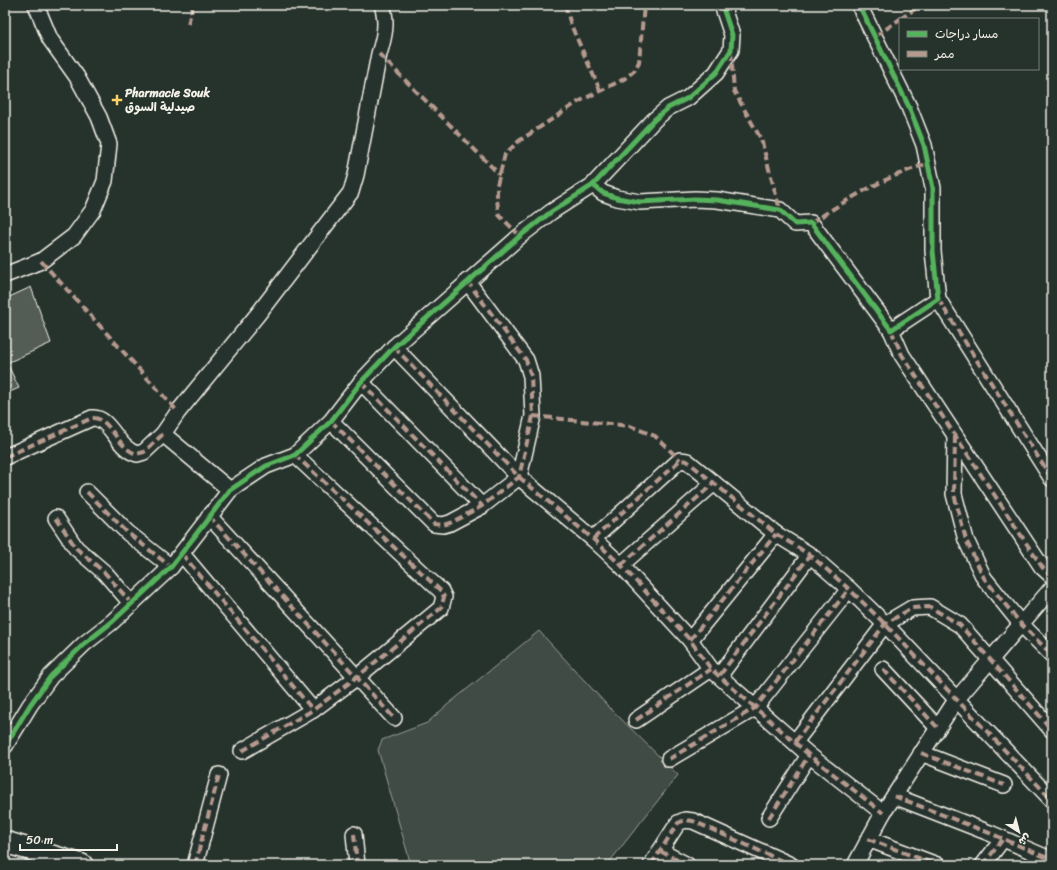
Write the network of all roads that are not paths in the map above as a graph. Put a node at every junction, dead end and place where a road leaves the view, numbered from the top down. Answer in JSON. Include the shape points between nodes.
{"nodes":[{"id":1,"x":36,"y":5,"type":"edge"},
{"id":2,"x":382,"y":5,"type":"edge"},
{"id":3,"x":722,"y":5,"type":"edge"},
{"id":4,"x":859,"y":5,"type":"edge"},
{"id":5,"x":593,"y":185,"type":"junction"},
{"id":6,"x":5,"y":275,"type":"edge"},
{"id":7,"x":467,"y":281,"type":"junction"},
{"id":8,"x":938,"y":299,"type":"junction"},
{"id":9,"x":891,"y":330,"type":"junction"},
{"id":10,"x":394,"y":347,"type":"junction"},
{"id":11,"x":361,"y":382,"type":"junction"},
{"id":12,"x":331,"y":421,"type":"junction"},
{"id":13,"x":163,"y":434,"type":"junction"},
{"id":14,"x":955,"y":436,"type":"junction"},
{"id":15,"x":295,"y":455,"type":"junction"},
{"id":16,"x":5,"y":457,"type":"edge"},
{"id":17,"x":519,"y":477,"type":"junction"},
{"id":18,"x":1052,"y":479,"type":"edge"},
{"id":19,"x":714,"y":483,"type":"junction"},
{"id":20,"x":230,"y":490,"type":"junction"},
{"id":21,"x":87,"y":492,"type":"dead end"},
{"id":22,"x":482,"y":506,"type":"junction"},
{"id":23,"x":209,"y":516,"type":"junction"},
{"id":24,"x":56,"y":518,"type":"dead end"},
{"id":25,"x":776,"y":534,"type":"junction"},
{"id":26,"x":593,"y":539,"type":"junction"},
{"id":27,"x":182,"y":554,"type":"junction"},
{"id":28,"x":810,"y":555,"type":"junction"},
{"id":29,"x":620,"y":565,"type":"junction"},
{"id":30,"x":171,"y":567,"type":"junction"},
{"id":31,"x":1052,"y":576,"type":"edge"},
{"id":32,"x":1052,"y":588,"type":"edge"},
{"id":33,"x":849,"y":589,"type":"junction"},
{"id":34,"x":132,"y":604,"type":"junction"},
{"id":35,"x":885,"y":624,"type":"junction"},
{"id":36,"x":1021,"y":624,"type":"junction"},
{"id":37,"x":690,"y":640,"type":"junction"},
{"id":38,"x":1052,"y":655,"type":"edge"},
{"id":39,"x":991,"y":661,"type":"junction"},
{"id":40,"x":883,"y":669,"type":"dead end"},
{"id":41,"x":715,"y":672,"type":"junction"},
{"id":42,"x":357,"y":677,"type":"junction"},
{"id":43,"x":956,"y":700,"type":"junction"},
{"id":44,"x":755,"y":708,"type":"junction"},
{"id":45,"x":313,"y":710,"type":"junction"},
{"id":46,"x":394,"y":718,"type":"dead end"},
{"id":47,"x":636,"y":720,"type":"dead end"},
{"id":48,"x":938,"y":727,"type":"junction"},
{"id":49,"x":1052,"y":730,"type":"edge"},
{"id":50,"x":796,"y":742,"type":"junction"},
{"id":51,"x":5,"y":746,"type":"edge"},
{"id":52,"x":242,"y":750,"type":"dead end"},
{"id":53,"x":921,"y":753,"type":"junction"},
{"id":54,"x":809,"y":755,"type":"junction"},
{"id":55,"x":669,"y":759,"type":"dead end"},
{"id":56,"x":219,"y":775,"type":"dead end"},
{"id":57,"x":1004,"y":785,"type":"dead end"},
{"id":58,"x":894,"y":796,"type":"junction"},
{"id":59,"x":1052,"y":800,"type":"edge"},
{"id":60,"x":883,"y":814,"type":"junction"},
{"id":61,"x":769,"y":818,"type":"dead end"},
{"id":62,"x":354,"y":834,"type":"dead end"},
{"id":63,"x":868,"y":839,"type":"junction"},
{"id":64,"x":1003,"y":839,"type":"junction"},
{"id":65,"x":5,"y":842,"type":"edge"},
{"id":66,"x":660,"y":851,"type":"junction"},
{"id":67,"x":1052,"y":860,"type":"edge"},
{"id":68,"x":82,"y":865,"type":"edge"},
{"id":69,"x":195,"y":865,"type":"edge"},
{"id":70,"x":357,"y":865,"type":"edge"},
{"id":71,"x":651,"y":865,"type":"edge"},
{"id":72,"x":687,"y":865,"type":"edge"},
{"id":73,"x":791,"y":865,"type":"edge"},
{"id":74,"x":855,"y":865,"type":"edge"},
{"id":75,"x":937,"y":865,"type":"edge"},
{"id":76,"x":983,"y":865,"type":"edge"}],
"edges":[{"from":1,"to":6,"type":"street","via":[[50,39],[78,77],[110,144],[105,181],[93,210],[74,236],[41,261]]},
{"from":2,"to":13,"type":"street","via":[[386,22],[384,38],[351,192]]},
{"from":3,"to":5,"type":"street","via":[[732,36],[730,50],[716,73],[688,98],[668,108],[654,120]]},
{"from":4,"to":8,"type":"street","via":[[909,107],[924,145],[933,188]]},
{"from":5,"to":7,"type":"street","via":[[550,212]]},
{"from":5,"to":9,"type":"street","via":[[603,193],[617,198],[640,202],[717,200],[780,210],[795,224],[811,223]]},
{"from":7,"to":10,"type":"street"},
{"from":7,"to":17,"type":"street","via":[[526,360],[531,376],[533,416]]},
{"from":8,"to":9,"type":"street"},
{"from":8,"to":18,"type":"street"},
{"from":9,"to":14,"type":"street","via":[[902,355]]},
{"from":10,"to":11,"type":"street"},
{"from":10,"to":17,"type":"street"},
{"from":11,"to":12,"type":"street"},
{"from":11,"to":22,"type":"street"},
{"from":12,"to":15,"type":"street"},
{"from":12,"to":22,"type":"street","via":[[434,524],[450,523]]},
{"from":13,"to":16,"type":"street","via":[[144,452],[137,454],[124,448],[103,420],[92,418]]},
{"from":13,"to":20,"type":"street"},
{"from":14,"to":31,"type":"street","via":[[1042,567]]},
{"from":14,"to":36,"type":"street","via":[[954,494],[966,540],[984,578]]},
{"from":15,"to":20,"type":"street","via":[[266,466]]},
{"from":15,"to":42,"type":"street","via":[[441,591],[444,597],[442,608]]},
{"from":17,"to":22,"type":"street"},
{"from":17,"to":26,"type":"street"},
{"from":19,"to":25,"type":"street"},
{"from":19,"to":26,"type":"street","via":[[687,462],[680,460]]},
{"from":19,"to":29,"type":"street"},
{"from":20,"to":23,"type":"street"},
{"from":21,"to":30,"type":"street","via":[[128,533]]},
{"from":23,"to":27,"type":"street"},
{"from":23,"to":42,"type":"street"},
{"from":24,"to":34,"type":"street","via":[[76,548],[105,573]]},
{"from":25,"to":28,"type":"street"},
{"from":25,"to":37,"type":"street"},
{"from":26,"to":29,"type":"street"},
{"from":27,"to":30,"type":"street"},
{"from":27,"to":45,"type":"street"},
{"from":28,"to":33,"type":"street"},
{"from":28,"to":41,"type":"street"},
{"from":29,"to":37,"type":"street"},
{"from":30,"to":34,"type":"street"},
{"from":32,"to":36,"type":"street"},
{"from":33,"to":35,"type":"street"},
{"from":33,"to":44,"type":"street"},
{"from":34,"to":51,"type":"street","via":[[51,676]]},
{"from":35,"to":39,"type":"street","via":[[912,608],[930,608],[960,625]]},
{"from":35,"to":43,"type":"street"},
{"from":35,"to":50,"type":"street"},
{"from":36,"to":38,"type":"street"},
{"from":36,"to":39,"type":"street"},
{"from":37,"to":41,"type":"street"},
{"from":39,"to":43,"type":"street"},
{"from":39,"to":49,"type":"street"},
{"from":40,"to":48,"type":"street"},
{"from":41,"to":44,"type":"street"},
{"from":41,"to":47,"type":"street"},
{"from":42,"to":45,"type":"street"},
{"from":42,"to":46,"type":"street"},
{"from":43,"to":48,"type":"street"},
{"from":43,"to":59,"type":"street"},
{"from":44,"to":50,"type":"street"},
{"from":44,"to":55,"type":"street"},
{"from":45,"to":52,"type":"street"},
{"from":48,"to":53,"type":"street"},
{"from":50,"to":54,"type":"street"},
{"from":53,"to":57,"type":"street"},
{"from":53,"to":58,"type":"street"},
{"from":54,"to":60,"type":"street"},
{"from":54,"to":61,"type":"street"},
{"from":56,"to":69,"type":"street"},
{"from":58,"to":60,"type":"street"},
{"from":58,"to":64,"type":"street"},
{"from":60,"to":63,"type":"street"},
{"from":62,"to":70,"type":"street"},
{"from":63,"to":74,"type":"street"},
{"from":63,"to":75,"type":"street"},
{"from":64,"to":67,"type":"street"},
{"from":64,"to":76,"type":"street"},
{"from":65,"to":68,"type":"main road"},
{"from":66,"to":71,"type":"street"},
{"from":66,"to":72,"type":"street"},
{"from":66,"to":73,"type":"street","via":[[678,823],[684,820],[692,821]]}]}
